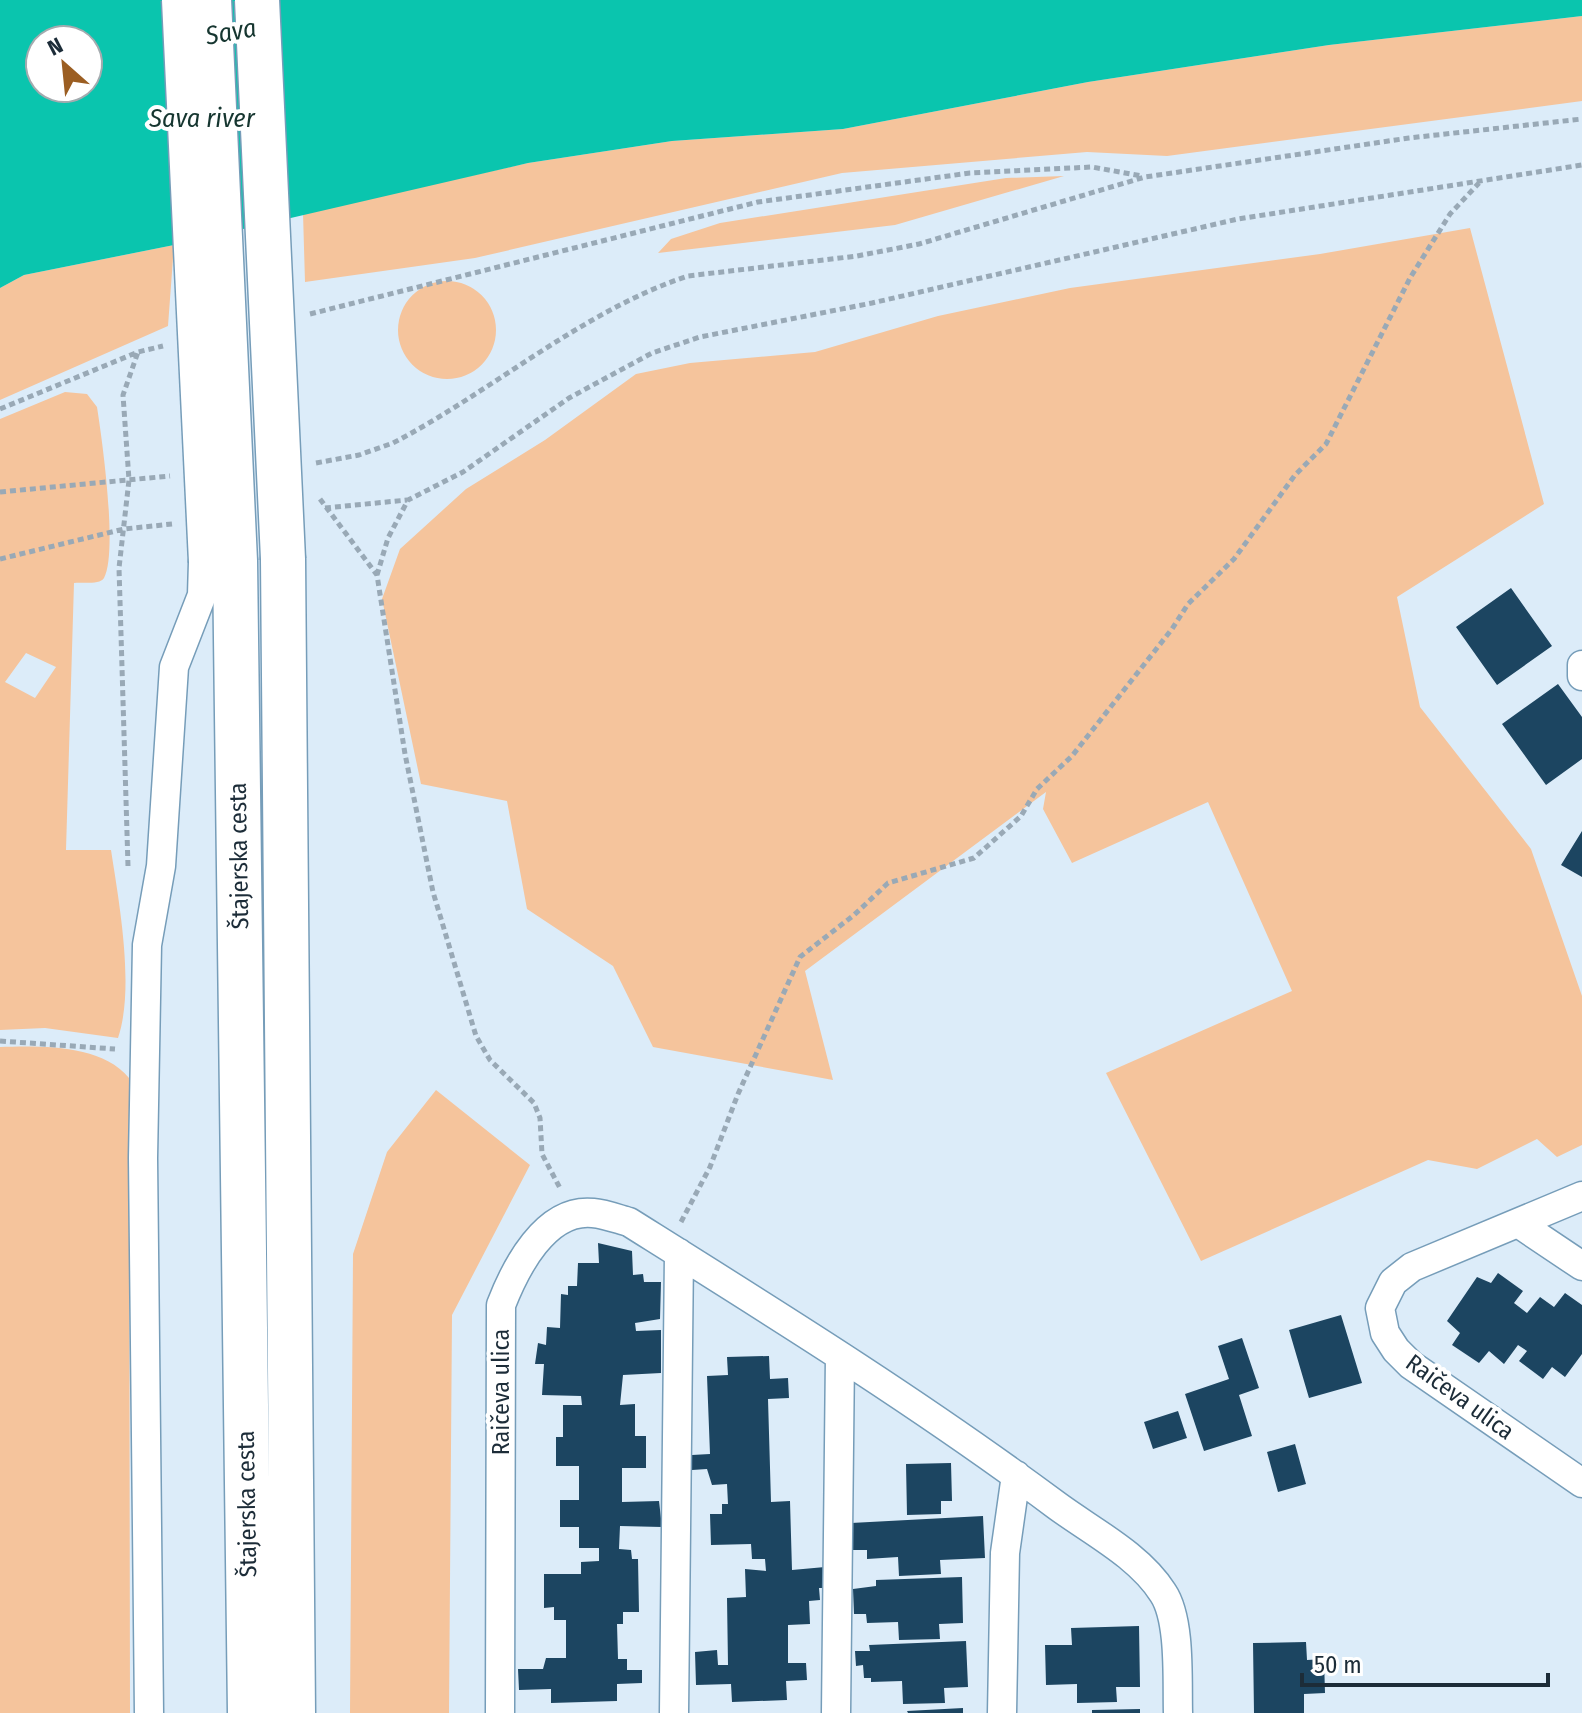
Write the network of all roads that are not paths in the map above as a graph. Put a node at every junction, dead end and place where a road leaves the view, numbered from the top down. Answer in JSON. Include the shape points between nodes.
{"nodes":[{"id":1,"x":176,"y":0,"type":"edge"},
{"id":2,"x":209,"y":0,"type":"edge"},
{"id":3,"x":257,"y":0,"type":"edge"},
{"id":4,"x":219,"y":561,"type":"junction"},
{"id":5,"x":1582,"y":665,"type":"edge"},
{"id":6,"x":1582,"y":676,"type":"edge"},
{"id":7,"x":1582,"y":1196,"type":"edge"},
{"id":8,"x":1518,"y":1223,"type":"junction"},
{"id":9,"x":679,"y":1253,"type":"junction"},
{"id":10,"x":1582,"y":1266,"type":"edge"},
{"id":11,"x":840,"y":1356,"type":"junction"},
{"id":12,"x":1016,"y":1475,"type":"junction"},
{"id":13,"x":1582,"y":1483,"type":"edge"},
{"id":14,"x":149,"y":1713,"type":"edge"},
{"id":15,"x":250,"y":1713,"type":"edge"},
{"id":16,"x":293,"y":1713,"type":"edge"},
{"id":17,"x":500,"y":1713,"type":"edge"},
{"id":18,"x":674,"y":1713,"type":"edge"},
{"id":19,"x":836,"y":1713,"type":"edge"},
{"id":20,"x":1002,"y":1713,"type":"edge"},
{"id":21,"x":1178,"y":1713,"type":"edge"}],
"edges":[{"from":1,"to":4,"type":"street","bridge":true},
{"from":2,"to":4,"type":"main road","name":"Štajerska cesta","bridge":true},
{"from":3,"to":16,"type":"main road","name":"Štajerska cesta","bridge":true,"via":[[283,559]]},
{"from":4,"to":14,"type":"street","via":[[174,667],[161,866],[147,945],[143,1055]]},
{"from":4,"to":15,"type":"main road","name":"Štajerska cesta"},
{"from":5,"to":6,"type":"street"},
{"from":7,"to":8,"type":"street","name":"Raičeva ulica"},
{"from":8,"to":10,"type":"street"},
{"from":8,"to":13,"type":"street","name":"Raičeva ulica","via":[[1412,1267],[1393,1282],[1380,1308],[1385,1333],[1411,1365]]},
{"from":9,"to":11,"type":"street"},
{"from":9,"to":17,"type":"street","name":"Raičeva ulica","via":[[629,1222],[590,1212],[574,1215],[551,1227],[520,1262],[501,1305]]},
{"from":9,"to":18,"type":"street"},
{"from":11,"to":12,"type":"street"},
{"from":11,"to":19,"type":"street"},
{"from":12,"to":20,"type":"street","via":[[1005,1553]]},
{"from":12,"to":21,"type":"street","via":[[1143,1569],[1165,1595]]}]}
